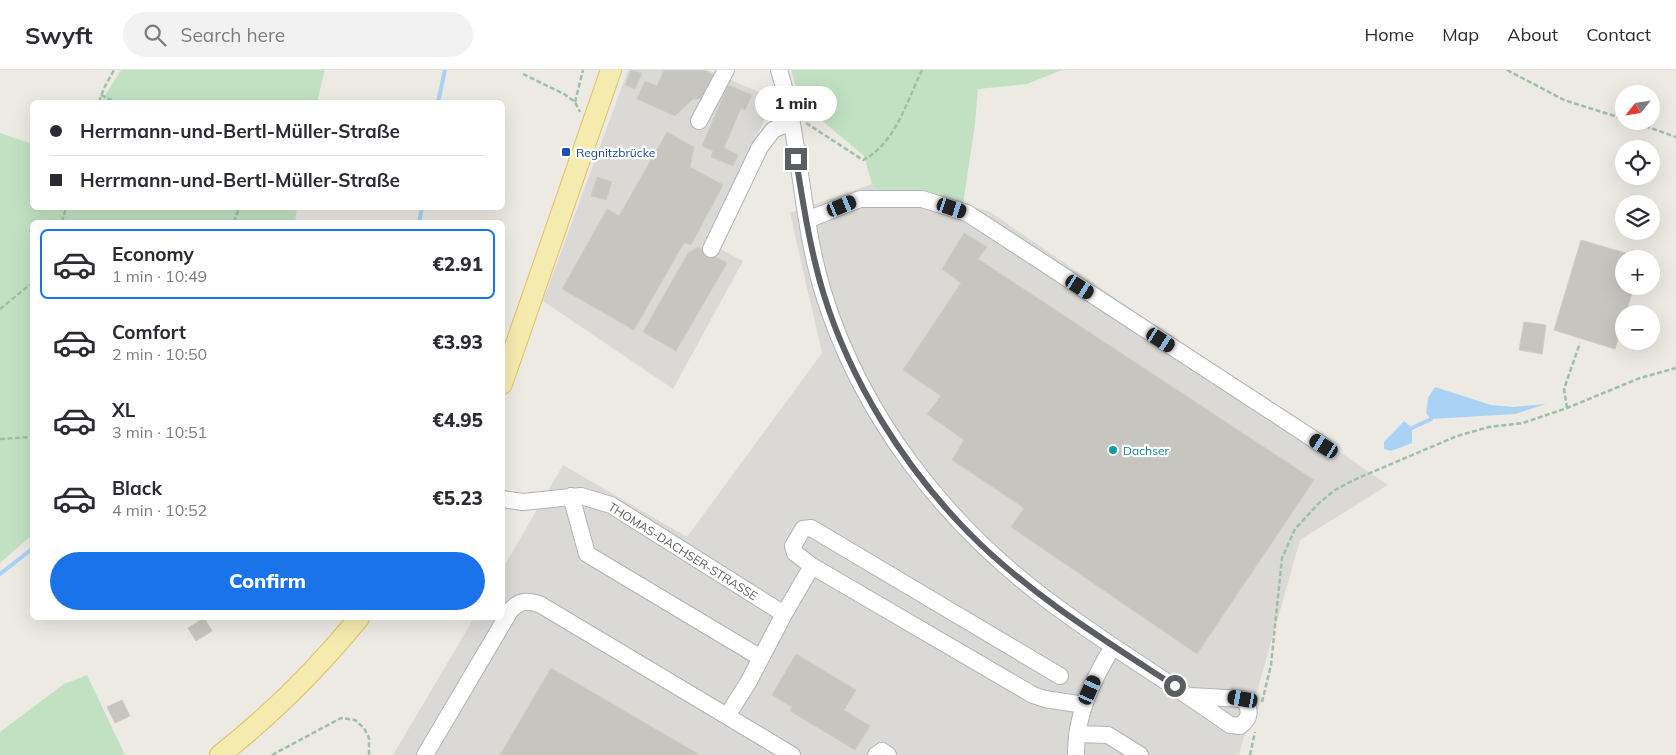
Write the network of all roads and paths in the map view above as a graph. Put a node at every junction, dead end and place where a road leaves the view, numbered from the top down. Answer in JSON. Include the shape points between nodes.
{"nodes":[{"id":1,"x":114,"y":70,"type":"edge"},
{"id":2,"x":583,"y":70,"type":"edge"},
{"id":3,"x":611,"y":70,"type":"edge"},
{"id":4,"x":726,"y":70,"type":"edge"},
{"id":5,"x":779,"y":70,"type":"edge"},
{"id":6,"x":922,"y":70,"type":"edge"},
{"id":7,"x":1507,"y":70,"type":"edge"},
{"id":8,"x":524,"y":74,"type":"dead end"},
{"id":9,"x":101,"y":95,"type":"junction"},
{"id":10,"x":99,"y":100,"type":"edge"},
{"id":11,"x":112,"y":100,"type":"edge"},
{"id":12,"x":575,"y":102,"type":"junction"},
{"id":13,"x":1615,"y":116,"type":"edge"},
{"id":14,"x":789,"y":117,"type":"junction"},
{"id":15,"x":699,"y":122,"type":"dead end"},
{"id":16,"x":591,"y":127,"type":"junction"},
{"id":17,"x":1656,"y":130,"type":"edge"},
{"id":18,"x":1676,"y":137,"type":"edge"},
{"id":19,"x":807,"y":220,"type":"junction"},
{"id":20,"x":711,"y":248,"type":"dead end"},
{"id":21,"x":30,"y":285,"type":"edge"},
{"id":22,"x":0,"y":309,"type":"edge"},
{"id":23,"x":1580,"y":343,"type":"dead end"},
{"id":24,"x":1676,"y":368,"type":"edge"},
{"id":25,"x":505,"y":375,"type":"edge"},
{"id":26,"x":1567,"y":408,"type":"junction"},
{"id":27,"x":30,"y":437,"type":"edge"},
{"id":28,"x":0,"y":438,"type":"edge"},
{"id":29,"x":1324,"y":446,"type":"dead end"},
{"id":30,"x":571,"y":496,"type":"junction"},
{"id":31,"x":505,"y":499,"type":"edge"},
{"id":32,"x":812,"y":566,"type":"junction"},
{"id":33,"x":784,"y":614,"type":"junction"},
{"id":34,"x":505,"y":619,"type":"edge"},
{"id":35,"x":357,"y":620,"type":"edge"},
{"id":36,"x":505,"y":620,"type":"edge"},
{"id":37,"x":1113,"y":646,"type":"junction"},
{"id":38,"x":761,"y":658,"type":"junction"},
{"id":39,"x":1060,"y":676,"type":"dead end"},
{"id":40,"x":1190,"y":696,"type":"junction"},
{"id":41,"x":1243,"y":699,"type":"junction"},
{"id":42,"x":1084,"y":705,"type":"junction"},
{"id":43,"x":727,"y":716,"type":"junction"},
{"id":44,"x":1077,"y":734,"type":"junction"},
{"id":45,"x":220,"y":755,"type":"edge"},
{"id":46,"x":272,"y":755,"type":"edge"},
{"id":47,"x":369,"y":755,"type":"edge"},
{"id":48,"x":425,"y":755,"type":"edge"},
{"id":49,"x":792,"y":755,"type":"edge"},
{"id":50,"x":876,"y":755,"type":"edge"},
{"id":51,"x":888,"y":755,"type":"edge"},
{"id":52,"x":1076,"y":755,"type":"edge"},
{"id":53,"x":1140,"y":755,"type":"edge"}],
"edges":[{"from":1,"to":9,"type":"path"},
{"from":2,"to":12,"type":"path"},
{"from":3,"to":16,"type":"main road"},
{"from":4,"to":15,"type":"street"},
{"from":5,"to":14,"type":"street"},
{"from":6,"to":14,"type":"path","via":[[886,142],[876,154],[863,160]]},
{"from":7,"to":13,"type":"path","via":[[1564,100]]},
{"from":8,"to":12,"type":"path"},
{"from":9,"to":10,"type":"path"},
{"from":9,"to":11,"type":"path"},
{"from":12,"to":16,"type":"path"},
{"from":14,"to":19,"type":"street"},
{"from":14,"to":20,"type":"street","via":[[760,147]]},
{"from":16,"to":25,"type":"main road"},
{"from":17,"to":18,"type":"path"},
{"from":19,"to":29,"type":"street","via":[[860,199],[922,199],[966,213]]},
{"from":19,"to":37,"type":"street","via":[[823,292],[836,327],[868,396],[907,459],[951,514],[996,558],[1046,599]]},
{"from":21,"to":22,"type":"path"},
{"from":23,"to":26,"type":"path","via":[[1564,389]]},
{"from":24,"to":26,"type":"path","via":[[1640,378]]},
{"from":26,"to":41,"type":"path","via":[[1523,423],[1490,427],[1450,438],[1356,479],[1318,503],[1295,529],[1282,558],[1271,665],[1260,709]]},
{"from":27,"to":28,"type":"path"},
{"from":30,"to":31,"type":"street","name":"THOMAS-DACHSER-STRASSE","via":[[523,502]]},
{"from":30,"to":33,"type":"street","name":"THOMAS-DACHSER-STRASSE","via":[[611,504]]},
{"from":30,"to":38,"type":"street","via":[[587,554]]},
{"from":32,"to":33,"type":"street"},
{"from":32,"to":39,"type":"street","via":[[795,553],[793,546],[803,529],[811,528]]},
{"from":32,"to":42,"type":"street","via":[[1033,695]]},
{"from":33,"to":38,"type":"street"},
{"from":34,"to":43,"type":"street","via":[[510,611],[523,602],[541,605]]},
{"from":35,"to":45,"type":"main road","via":[[278,705]]},
{"from":36,"to":48,"type":"street"},
{"from":37,"to":40,"type":"street"},
{"from":37,"to":42,"type":"street","via":[[1098,670]]},
{"from":38,"to":43,"type":"street"},
{"from":40,"to":41,"type":"street"},
{"from":40,"to":41,"type":"street","via":[[1235,726],[1244,723],[1250,714]]},
{"from":42,"to":44,"type":"street"},
{"from":43,"to":49,"type":"street"},
{"from":44,"to":52,"type":"street"},
{"from":44,"to":53,"type":"street","via":[[1108,735]]},
{"from":46,"to":47,"type":"path","via":[[342,718],[355,720],[364,728],[369,738]]},
{"from":50,"to":51,"type":"street","via":[[882,751]]}]}
